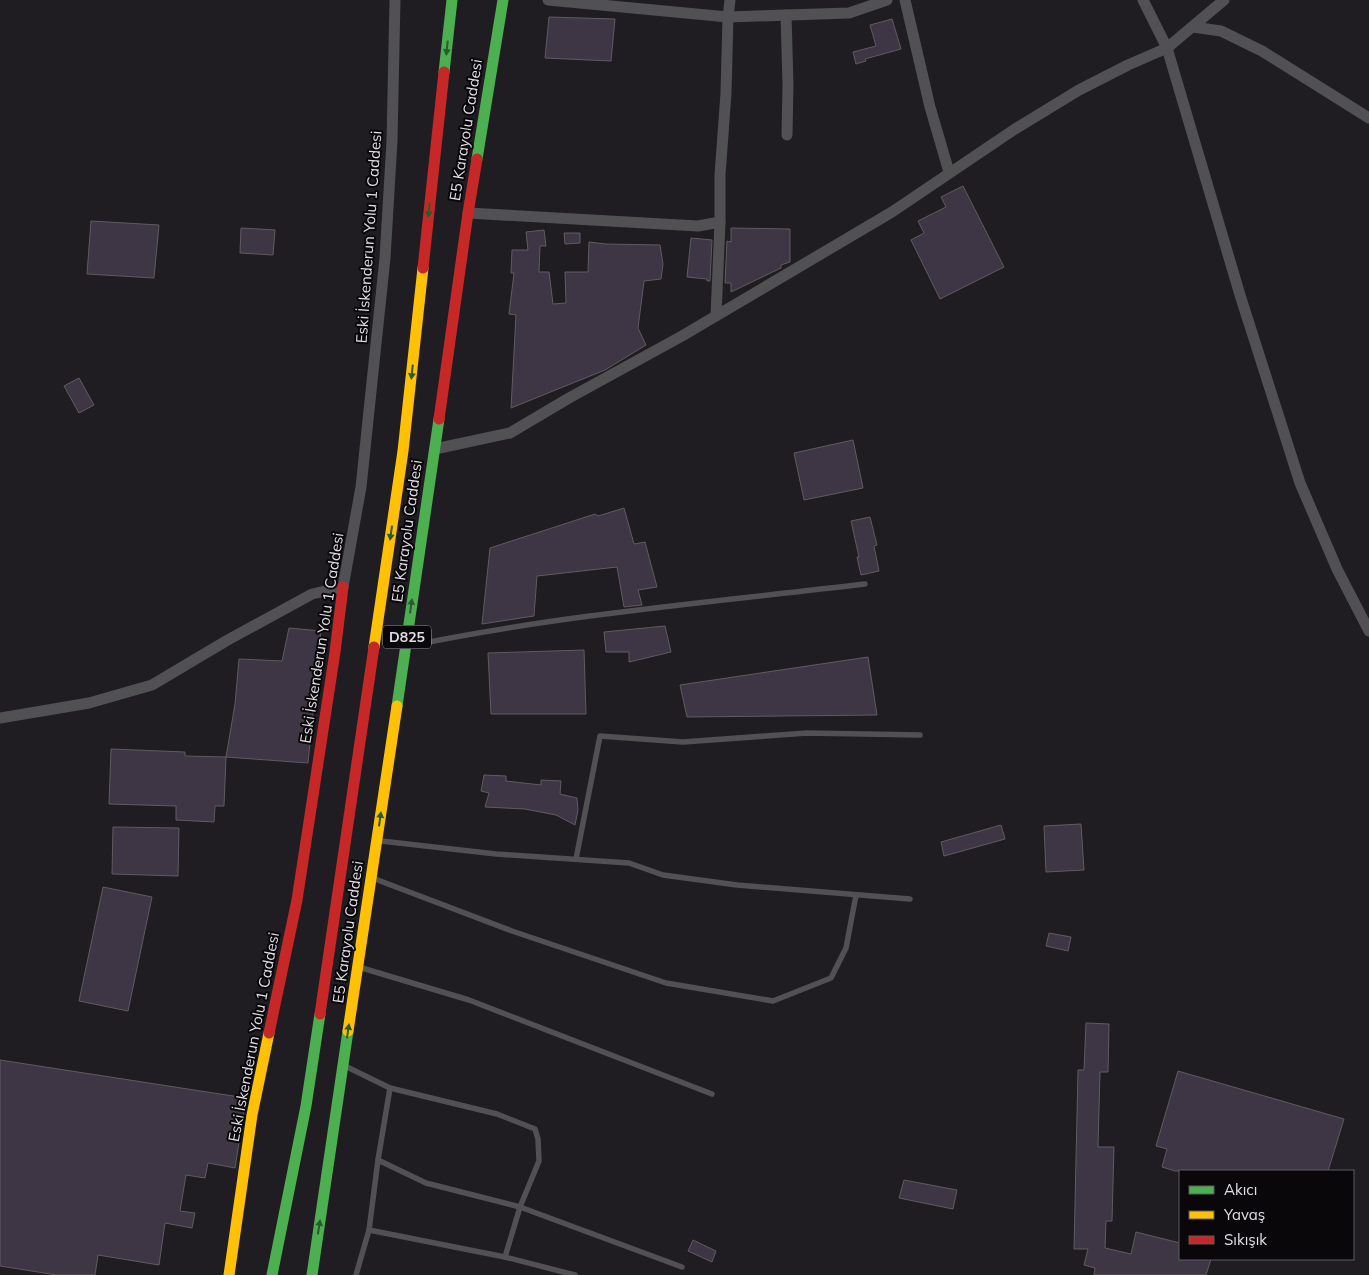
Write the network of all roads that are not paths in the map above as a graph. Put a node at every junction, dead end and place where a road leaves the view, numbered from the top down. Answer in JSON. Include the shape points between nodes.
{"nodes":[{"id":1,"x":395,"y":0,"type":"edge"},
{"id":2,"x":452,"y":0,"type":"edge"},
{"id":3,"x":503,"y":0,"type":"edge"},
{"id":4,"x":548,"y":0,"type":"edge"},
{"id":5,"x":730,"y":0,"type":"edge"},
{"id":6,"x":887,"y":0,"type":"edge"},
{"id":7,"x":905,"y":0,"type":"edge"},
{"id":8,"x":1143,"y":0,"type":"edge"},
{"id":9,"x":1224,"y":0,"type":"edge"},
{"id":10,"x":786,"y":14,"type":"junction"},
{"id":11,"x":728,"y":17,"type":"junction"},
{"id":12,"x":1193,"y":27,"type":"junction"},
{"id":13,"x":1167,"y":48,"type":"junction"},
{"id":14,"x":1369,"y":118,"type":"edge"},
{"id":15,"x":787,"y":134,"type":"dead end"},
{"id":16,"x":950,"y":172,"type":"junction"},
{"id":17,"x":468,"y":213,"type":"junction"},
{"id":18,"x":720,"y":222,"type":"junction"},
{"id":19,"x":716,"y":316,"type":"junction"},
{"id":20,"x":435,"y":449,"type":"junction"},
{"id":21,"x":865,"y":584,"type":"dead end"},
{"id":22,"x":343,"y":587,"type":"junction"},
{"id":23,"x":1369,"y":631,"type":"edge"},
{"id":24,"x":405,"y":647,"type":"junction"},
{"id":25,"x":0,"y":718,"type":"edge"},
{"id":26,"x":920,"y":735,"type":"dead end"},
{"id":27,"x":376,"y":841,"type":"junction"},
{"id":28,"x":576,"y":859,"type":"junction"},
{"id":29,"x":371,"y":878,"type":"junction"},
{"id":30,"x":856,"y":895,"type":"junction"},
{"id":31,"x":910,"y":899,"type":"dead end"},
{"id":32,"x":358,"y":967,"type":"junction"},
{"id":33,"x":343,"y":1064,"type":"junction"},
{"id":34,"x":390,"y":1088,"type":"junction"},
{"id":35,"x":712,"y":1094,"type":"dead end"},
{"id":36,"x":378,"y":1160,"type":"junction"},
{"id":37,"x":520,"y":1207,"type":"junction"},
{"id":38,"x":369,"y":1230,"type":"junction"},
{"id":39,"x":505,"y":1257,"type":"junction"},
{"id":40,"x":682,"y":1267,"type":"dead end"},
{"id":41,"x":229,"y":1275,"type":"edge"},
{"id":42,"x":272,"y":1275,"type":"edge"},
{"id":43,"x":312,"y":1275,"type":"edge"},
{"id":44,"x":356,"y":1275,"type":"edge"},
{"id":45,"x":575,"y":1275,"type":"edge"}],
"edges":[{"from":1,"to":22,"type":"street","name":"Eski İskenderun Yolu 1 Caddesi","via":[[385,258],[361,486]]},
{"from":2,"to":42,"type":"main road","name":"E5 Karayolu Caddesi","number":"D825","one_way":true,"via":[[403,452],[306,1106]]},
{"from":3,"to":17,"type":"main road","name":"E5 Karayolu Caddesi","number":"D825"},
{"from":4,"to":11,"type":"street"},
{"from":5,"to":11,"type":"street"},
{"from":6,"to":10,"type":"street","via":[[849,13]]},
{"from":7,"to":16,"type":"street","via":[[930,107]]},
{"from":8,"to":13,"type":"street"},
{"from":9,"to":12,"type":"street"},
{"from":10,"to":11,"type":"street"},
{"from":10,"to":15,"type":"street"},
{"from":11,"to":18,"type":"street"},
{"from":12,"to":13,"type":"street"},
{"from":12,"to":14,"type":"street","via":[[1221,31],[1262,51]]},
{"from":13,"to":16,"type":"street","via":[[1079,90]]},
{"from":13,"to":23,"type":"street","via":[[1300,483],[1337,570]]},
{"from":16,"to":19,"type":"street","via":[[892,212]]},
{"from":17,"to":18,"type":"street","via":[[698,226]]},
{"from":17,"to":20,"type":"main road","name":"E5 Karayolu Caddesi","number":"D825"},
{"from":18,"to":19,"type":"street"},
{"from":19,"to":20,"type":"street","via":[[510,433]]},
{"from":24,"to":20,"type":"main road","name":"E5 Karayolu Caddesi","number":"D825","one_way":true},
{"from":21,"to":24,"type":"lane","via":[[542,623]]},
{"from":22,"to":25,"type":"street","via":[[312,594],[152,685],[89,703]]},
{"from":22,"to":41,"type":"main road","name":"Eski İskenderun Yolu 1 Caddesi","via":[[297,900],[252,1115]]},
{"from":27,"to":24,"type":"main road","name":"E5 Karayolu Caddesi","number":"D825","one_way":true},
{"from":26,"to":28,"type":"lane","via":[[806,733],[683,742],[600,736]]},
{"from":27,"to":28,"type":"lane"},
{"from":27,"to":29,"type":"main road","name":"E5 Karayolu Caddesi","number":"D825"},
{"from":28,"to":30,"type":"lane","via":[[629,863],[663,875],[737,885]]},
{"from":29,"to":30,"type":"lane","via":[[512,931],[666,983],[773,1001],[831,978],[846,948]]},
{"from":29,"to":32,"type":"main road","name":"E5 Karayolu Caddesi","number":"D825"},
{"from":30,"to":31,"type":"lane"},
{"from":33,"to":32,"type":"main road","name":"E5 Karayolu Caddesi","number":"D825","one_way":true},
{"from":32,"to":35,"type":"lane","via":[[469,1000]]},
{"from":33,"to":34,"type":"lane"},
{"from":43,"to":33,"type":"main road","name":"E5 Karayolu Caddesi","number":"D825","one_way":true},
{"from":34,"to":36,"type":"lane"},
{"from":34,"to":37,"type":"lane","via":[[497,1114],[535,1129],[539,1161]]},
{"from":36,"to":37,"type":"lane","via":[[426,1183]]},
{"from":36,"to":38,"type":"lane"},
{"from":37,"to":39,"type":"lane"},
{"from":37,"to":40,"type":"lane"},
{"from":38,"to":39,"type":"lane"},
{"from":38,"to":44,"type":"lane"},
{"from":39,"to":45,"type":"lane"}]}
